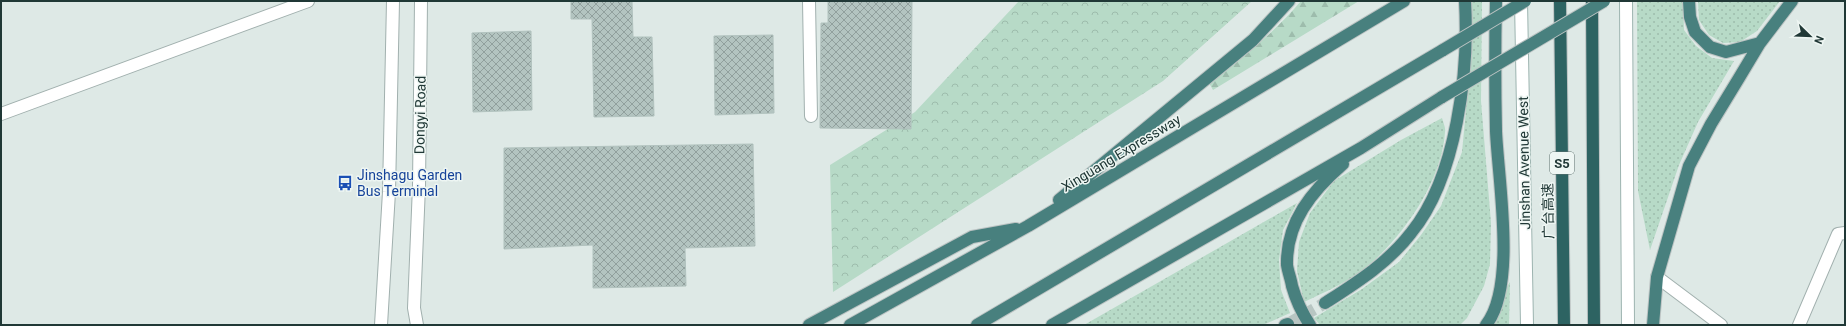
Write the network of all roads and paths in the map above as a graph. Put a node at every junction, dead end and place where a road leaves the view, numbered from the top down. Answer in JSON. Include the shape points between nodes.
{"nodes":[{"id":1,"x":308,"y":1,"type":"edge"},
{"id":2,"x":393,"y":1,"type":"edge"},
{"id":3,"x":421,"y":1,"type":"edge"},
{"id":4,"x":809,"y":1,"type":"edge"},
{"id":5,"x":1289,"y":1,"type":"edge"},
{"id":6,"x":1404,"y":1,"type":"edge"},
{"id":7,"x":1465,"y":1,"type":"edge"},
{"id":8,"x":1496,"y":1,"type":"edge"},
{"id":9,"x":1521,"y":1,"type":"edge"},
{"id":10,"x":1525,"y":1,"type":"edge"},
{"id":11,"x":1560,"y":1,"type":"edge"},
{"id":12,"x":1592,"y":1,"type":"edge"},
{"id":13,"x":1604,"y":1,"type":"edge"},
{"id":14,"x":1626,"y":1,"type":"edge"},
{"id":15,"x":1689,"y":1,"type":"edge"},
{"id":16,"x":1792,"y":1,"type":"edge"},
{"id":17,"x":1760,"y":44,"type":"junction"},
{"id":18,"x":1,"y":114,"type":"edge"},
{"id":19,"x":811,"y":116,"type":"dead end"},
{"id":20,"x":1362,"y":148,"type":"junction"},
{"id":21,"x":1028,"y":226,"type":"junction"},
{"id":22,"x":1845,"y":233,"type":"edge"},
{"id":23,"x":1657,"y":277,"type":"junction"},
{"id":24,"x":1325,"y":303,"type":"tunnel mouth"},
{"id":25,"x":380,"y":325,"type":"edge"},
{"id":26,"x":416,"y":325,"type":"edge"},
{"id":27,"x":810,"y":325,"type":"edge"},
{"id":28,"x":850,"y":325,"type":"edge"},
{"id":29,"x":977,"y":325,"type":"edge"},
{"id":30,"x":1052,"y":325,"type":"edge"},
{"id":31,"x":1310,"y":325,"type":"edge"},
{"id":32,"x":1486,"y":325,"type":"edge"},
{"id":33,"x":1527,"y":325,"type":"edge"},
{"id":34,"x":1564,"y":325,"type":"edge"},
{"id":35,"x":1594,"y":325,"type":"edge"},
{"id":36,"x":1628,"y":325,"type":"edge"},
{"id":37,"x":1652,"y":325,"type":"edge"},
{"id":38,"x":1721,"y":325,"type":"edge"},
{"id":39,"x":1799,"y":325,"type":"edge"}],
"edges":[{"from":1,"to":18,"type":"street"},
{"from":2,"to":25,"type":"street","name":"Dongyi Road","via":[[389,192]]},
{"from":3,"to":26,"type":"street","name":"Dongyi Road","via":[[419,186],[414,308]]},
{"from":4,"to":19,"type":"street"},
{"from":5,"to":21,"type":"highway","via":[[1253,40]]},
{"from":6,"to":21,"type":"highway","name":"Xinguang Expressway"},
{"from":7,"to":24,"type":"highway","via":[[1466,57],[1457,117],[1449,156],[1431,201],[1412,232],[1390,256],[1362,279]]},
{"from":8,"to":32,"type":"highway","via":[[1496,131],[1504,228],[1502,281],[1498,300]]},
{"from":9,"to":33,"type":"street","name":"Jinshan Avenue West"},
{"from":10,"to":29,"type":"highway","bridge":true},
{"from":11,"to":34,"type":"highway","name":"广台高速","number":"S5"},
{"from":12,"to":35,"type":"highway","number":"S5"},
{"from":13,"to":20,"type":"highway","bridge":true,"via":[[1442,97]]},
{"from":14,"to":36,"type":"street"},
{"from":15,"to":17,"type":"highway","via":[[1690,17],[1695,32],[1710,46],[1726,52]]},
{"from":16,"to":17,"type":"highway"},
{"from":17,"to":23,"type":"highway","via":[[1711,124],[1689,166]]},
{"from":20,"to":30,"type":"highway"},
{"from":20,"to":31,"type":"highway","via":[[1322,183],[1306,203],[1288,246],[1287,267],[1304,317]]},
{"from":21,"to":27,"type":"highway","via":[[972,237]]},
{"from":21,"to":28,"type":"highway","name":"Xinguang Expressway"},
{"from":22,"to":39,"type":"street","via":[[1838,234]]},
{"from":23,"to":37,"type":"highway"},
{"from":23,"to":38,"type":"street"}]}
